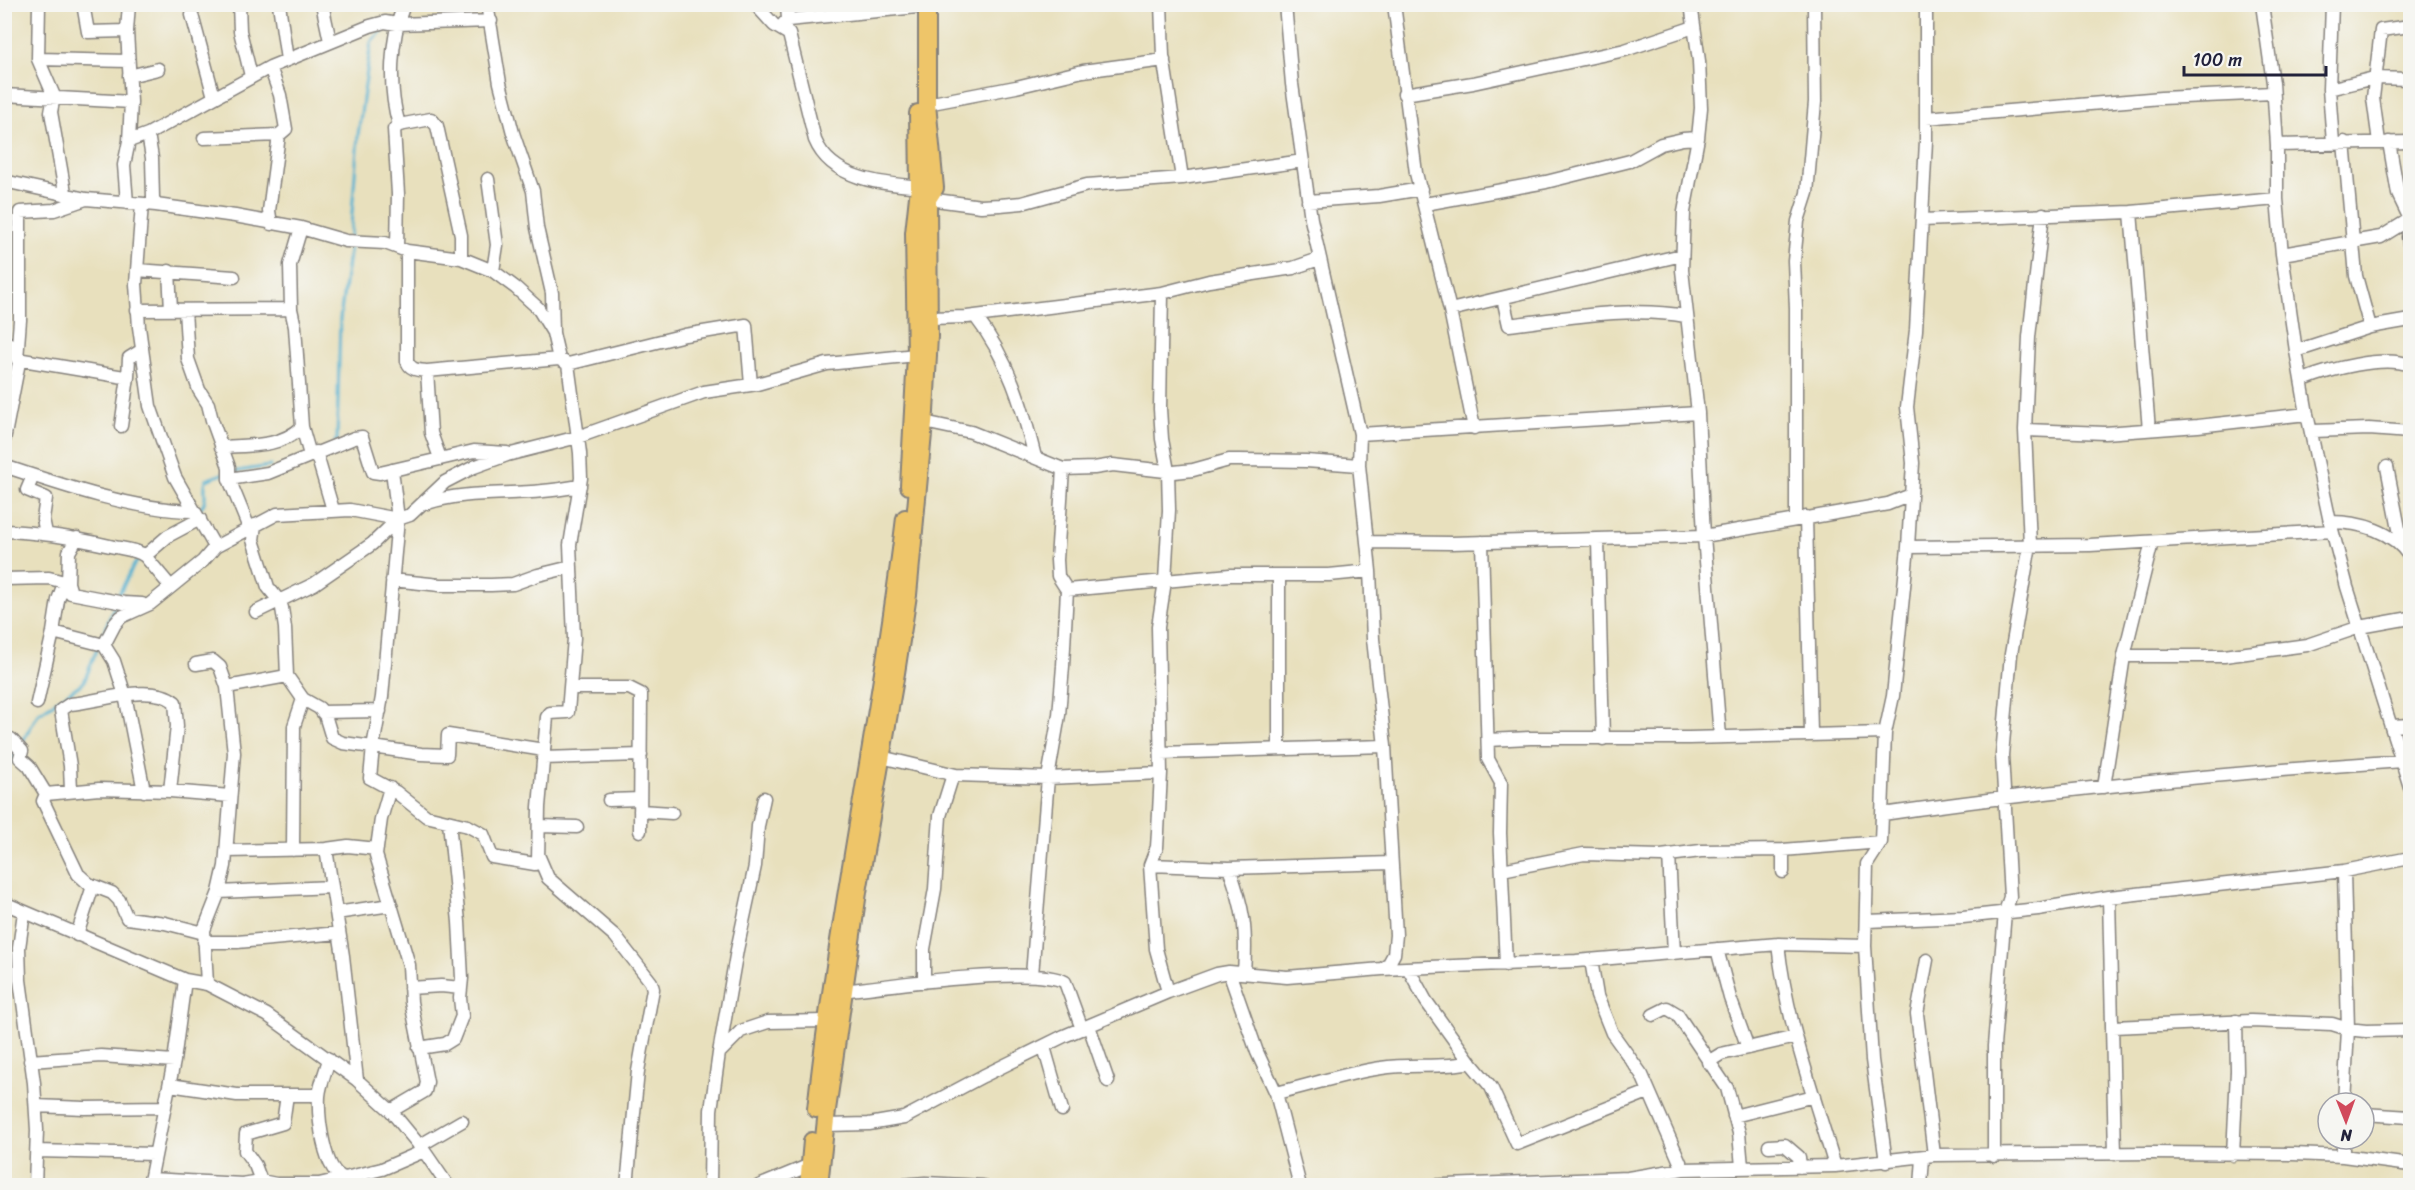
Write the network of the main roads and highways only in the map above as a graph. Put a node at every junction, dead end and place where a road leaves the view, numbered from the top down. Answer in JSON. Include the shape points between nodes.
{"nodes":[{"id":1,"x":920,"y":5,"type":"edge"},
{"id":2,"x":927,"y":191,"type":"junction"},
{"id":3,"x":808,"y":1185,"type":"edge"},
{"id":4,"x":819,"y":1185,"type":"edge"}],
"edges":[{"from":1,"to":2,"type":"main road"},
{"from":1,"to":2,"type":"main road","via":[[927,104]]},
{"from":2,"to":3,"type":"main road","via":[[914,233],[916,355],[908,487],[896,591],[826,1021]]},
{"from":2,"to":4,"type":"main road","via":[[929,318],[908,595],[843,991]]}]}
